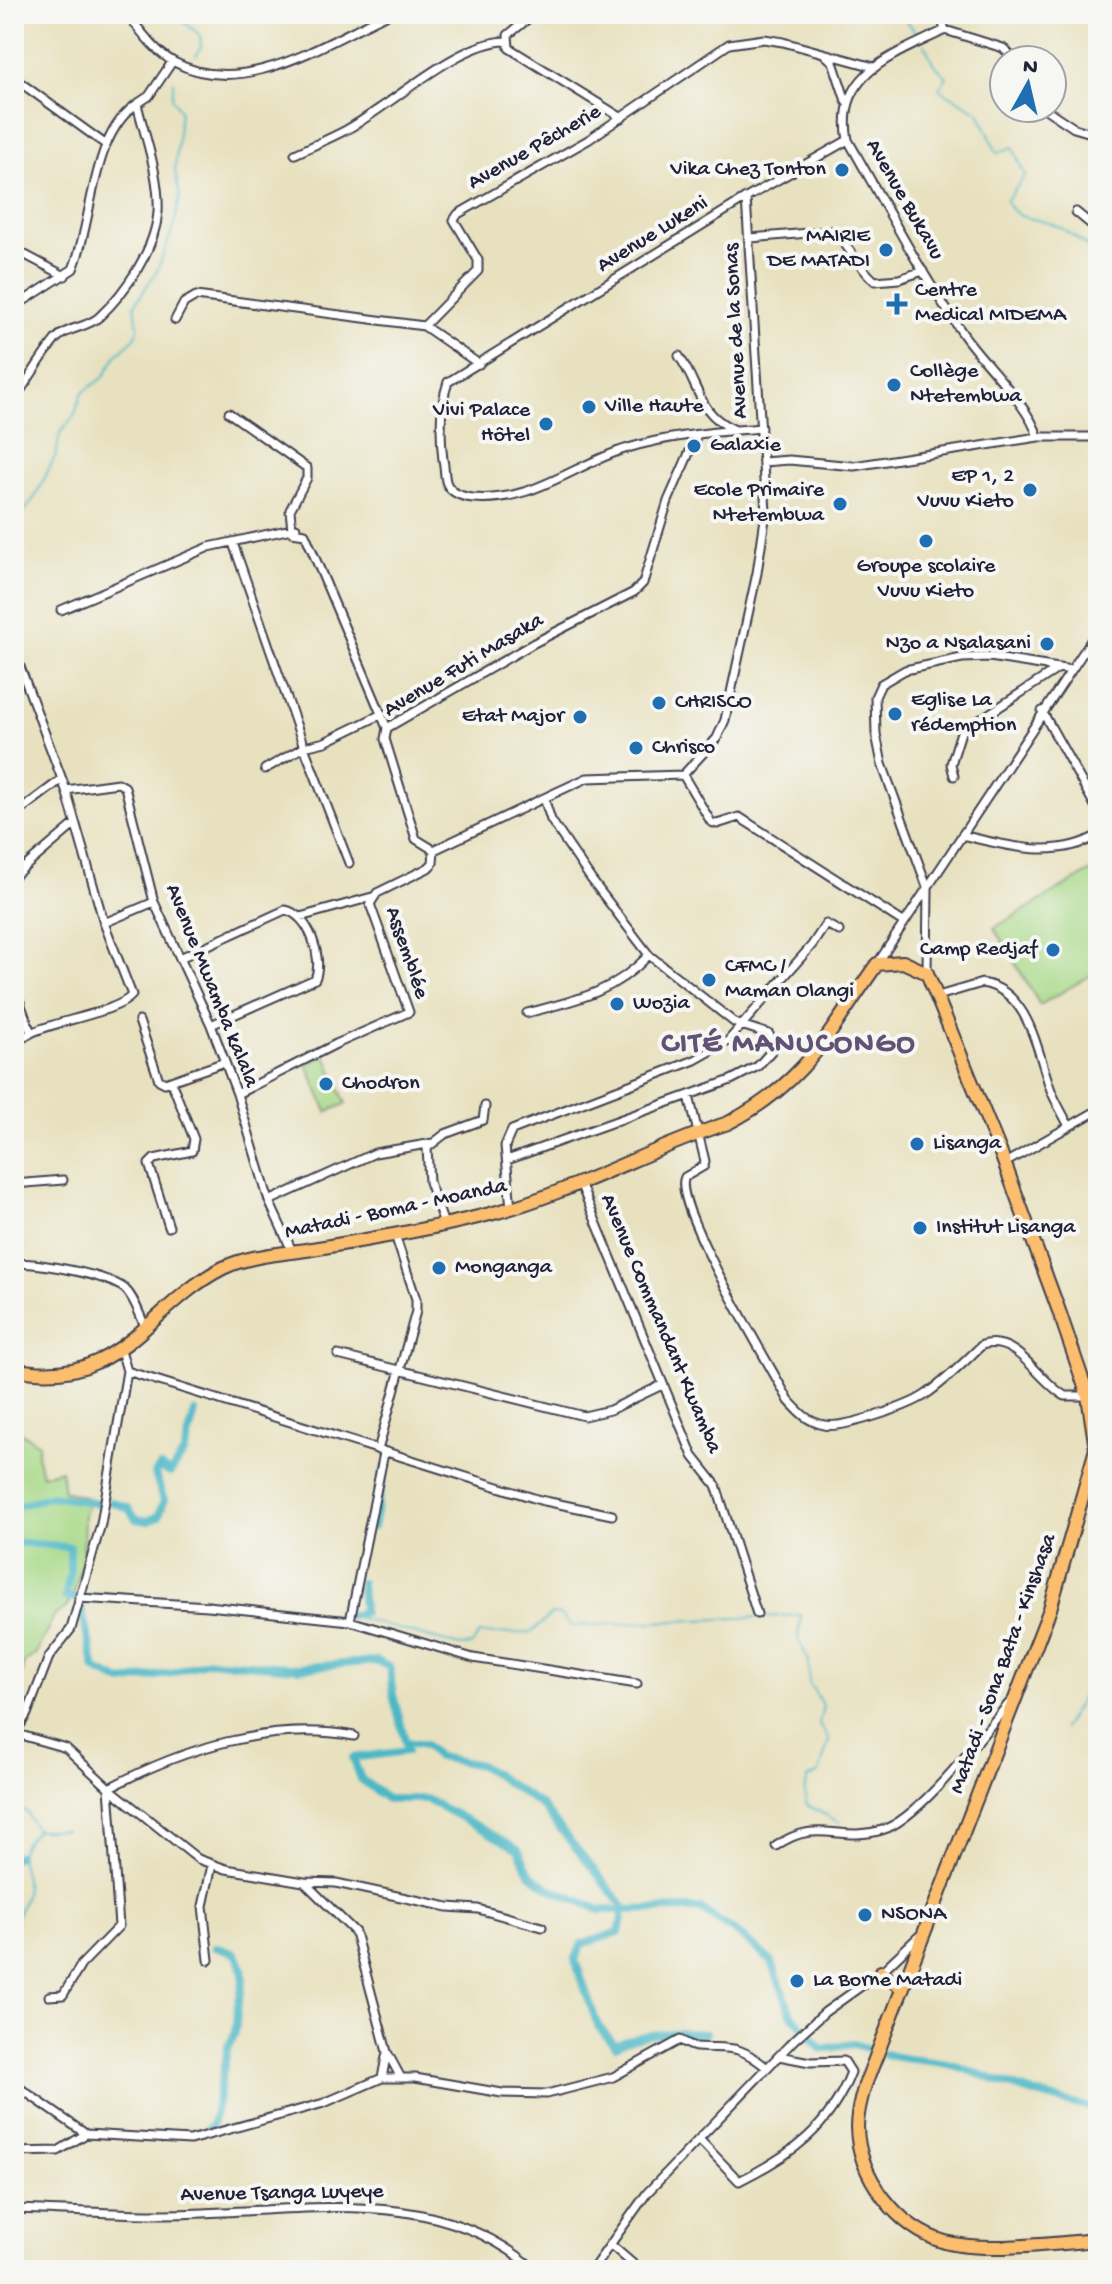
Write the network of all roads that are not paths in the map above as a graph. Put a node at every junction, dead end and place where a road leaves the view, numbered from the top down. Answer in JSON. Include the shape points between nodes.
{"nodes":[{"id":1,"x":127,"y":14,"type":"edge"},
{"id":2,"x":388,"y":14,"type":"edge"},
{"id":3,"x":534,"y":14,"type":"edge"},
{"id":4,"x":940,"y":14,"type":"edge"},
{"id":5,"x":945,"y":30,"type":"junction"},
{"id":6,"x":507,"y":41,"type":"junction"},
{"id":7,"x":990,"y":44,"type":"edge"},
{"id":8,"x":820,"y":51,"type":"junction"},
{"id":9,"x":172,"y":62,"type":"junction"},
{"id":10,"x":874,"y":67,"type":"junction"},
{"id":11,"x":14,"y":78,"type":"edge"},
{"id":12,"x":149,"y":96,"type":"junction"},
{"id":13,"x":846,"y":101,"type":"junction"},
{"id":14,"x":622,"y":118,"type":"junction"},
{"id":15,"x":1068,"y":124,"type":"edge"},
{"id":16,"x":1098,"y":135,"type":"edge"},
{"id":17,"x":848,"y":140,"type":"junction"},
{"id":18,"x":105,"y":144,"type":"junction"},
{"id":19,"x":295,"y":154,"type":"dead end"},
{"id":20,"x":746,"y":198,"type":"junction"},
{"id":21,"x":1076,"y":212,"type":"dead end"},
{"id":22,"x":1098,"y":230,"type":"edge"},
{"id":23,"x":751,"y":238,"type":"junction"},
{"id":24,"x":14,"y":249,"type":"edge"},
{"id":25,"x":923,"y":271,"type":"junction"},
{"id":26,"x":65,"y":276,"type":"junction"},
{"id":27,"x":22,"y":302,"type":"dead end"},
{"id":28,"x":175,"y":320,"type":"dead end"},
{"id":29,"x":424,"y":326,"type":"junction"},
{"id":30,"x":679,"y":356,"type":"dead end"},
{"id":31,"x":479,"y":364,"type":"junction"},
{"id":32,"x":14,"y":399,"type":"edge"},
{"id":33,"x":229,"y":413,"type":"dead end"},
{"id":34,"x":761,"y":428,"type":"junction"},
{"id":35,"x":735,"y":430,"type":"junction"},
{"id":36,"x":697,"y":435,"type":"junction"},
{"id":37,"x":1038,"y":437,"type":"junction"},
{"id":38,"x":1098,"y":437,"type":"edge"},
{"id":39,"x":763,"y":462,"type":"junction"},
{"id":40,"x":292,"y":530,"type":"junction"},
{"id":41,"x":233,"y":543,"type":"junction"},
{"id":42,"x":61,"y":610,"type":"dead end"},
{"id":43,"x":1098,"y":630,"type":"edge"},
{"id":44,"x":16,"y":656,"type":"dead end"},
{"id":45,"x":1059,"y":668,"type":"junction"},
{"id":46,"x":1071,"y":670,"type":"junction"},
{"id":47,"x":1042,"y":711,"type":"junction"},
{"id":48,"x":382,"y":714,"type":"junction"},
{"id":49,"x":387,"y":728,"type":"junction"},
{"id":50,"x":304,"y":747,"type":"junction"},
{"id":51,"x":265,"y":769,"type":"dead end"},
{"id":52,"x":683,"y":775,"type":"junction"},
{"id":53,"x":954,"y":776,"type":"dead end"},
{"id":54,"x":62,"y":779,"type":"junction"},
{"id":55,"x":66,"y":790,"type":"junction"},
{"id":56,"x":544,"y":798,"type":"junction"},
{"id":57,"x":1098,"y":811,"type":"edge"},
{"id":58,"x":14,"y":815,"type":"edge"},
{"id":59,"x":75,"y":824,"type":"junction"},
{"id":60,"x":962,"y":835,"type":"junction"},
{"id":61,"x":1098,"y":835,"type":"edge"},
{"id":62,"x":434,"y":850,"type":"junction"},
{"id":63,"x":349,"y":863,"type":"dead end"},
{"id":64,"x":14,"y":876,"type":"edge"},
{"id":65,"x":928,"y":889,"type":"junction"},
{"id":66,"x":372,"y":897,"type":"junction"},
{"id":67,"x":154,"y":902,"type":"junction"},
{"id":68,"x":300,"y":917,"type":"junction"},
{"id":69,"x":903,"y":922,"type":"junction"},
{"id":70,"x":104,"y":923,"type":"junction"},
{"id":71,"x":839,"y":931,"type":"dead end"},
{"id":72,"x":649,"y":955,"type":"junction"},
{"id":73,"x":180,"y":958,"type":"junction"},
{"id":74,"x":877,"y":964,"type":"junction"},
{"id":75,"x":927,"y":973,"type":"junction"},
{"id":76,"x":14,"y":986,"type":"edge"},
{"id":77,"x":938,"y":996,"type":"junction"},
{"id":78,"x":527,"y":1013,"type":"dead end"},
{"id":79,"x":139,"y":1021,"type":"dead end"},
{"id":80,"x":211,"y":1025,"type":"junction"},
{"id":81,"x":744,"y":1027,"type":"junction"},
{"id":82,"x":31,"y":1033,"type":"junction"},
{"id":83,"x":14,"y":1043,"type":"edge"},
{"id":84,"x":225,"y":1062,"type":"junction"},
{"id":85,"x":171,"y":1081,"type":"junction"},
{"id":86,"x":237,"y":1094,"type":"junction"},
{"id":87,"x":689,"y":1096,"type":"junction"},
{"id":88,"x":485,"y":1106,"type":"dead end"},
{"id":89,"x":1098,"y":1110,"type":"edge"},
{"id":90,"x":1069,"y":1126,"type":"junction"},
{"id":91,"x":699,"y":1132,"type":"junction"},
{"id":92,"x":433,"y":1143,"type":"junction"},
{"id":93,"x":507,"y":1160,"type":"junction"},
{"id":94,"x":1005,"y":1163,"type":"junction"},
{"id":95,"x":63,"y":1180,"type":"dead end"},
{"id":96,"x":579,"y":1181,"type":"junction"},
{"id":97,"x":14,"y":1184,"type":"edge"},
{"id":98,"x":269,"y":1201,"type":"junction"},
{"id":99,"x":511,"y":1208,"type":"junction"},
{"id":100,"x":444,"y":1224,"type":"junction"},
{"id":101,"x":169,"y":1227,"type":"dead end"},
{"id":102,"x":395,"y":1235,"type":"junction"},
{"id":103,"x":293,"y":1253,"type":"junction"},
{"id":104,"x":14,"y":1263,"type":"edge"},
{"id":105,"x":146,"y":1328,"type":"junction"},
{"id":106,"x":121,"y":1350,"type":"junction"},
{"id":107,"x":338,"y":1355,"type":"dead end"},
{"id":108,"x":14,"y":1369,"type":"edge"},
{"id":109,"x":400,"y":1369,"type":"junction"},
{"id":110,"x":127,"y":1371,"type":"junction"},
{"id":111,"x":662,"y":1385,"type":"junction"},
{"id":112,"x":1088,"y":1396,"type":"junction"},
{"id":113,"x":381,"y":1452,"type":"junction"},
{"id":114,"x":1094,"y":1472,"type":"edge"},
{"id":115,"x":612,"y":1515,"type":"dead end"},
{"id":116,"x":79,"y":1598,"type":"junction"},
{"id":117,"x":757,"y":1614,"type":"dead end"},
{"id":118,"x":350,"y":1621,"type":"junction"},
{"id":119,"x":637,"y":1684,"type":"dead end"},
{"id":120,"x":1012,"y":1699,"type":"junction"},
{"id":121,"x":16,"y":1734,"type":"edge"},
{"id":122,"x":354,"y":1736,"type":"dead end"},
{"id":123,"x":109,"y":1788,"type":"junction"},
{"id":124,"x":776,"y":1846,"type":"dead end"},
{"id":125,"x":212,"y":1865,"type":"junction"},
{"id":126,"x":304,"y":1882,"type":"junction"},
{"id":127,"x":542,"y":1927,"type":"dead end"},
{"id":128,"x":921,"y":1934,"type":"junction"},
{"id":129,"x":209,"y":1960,"type":"dead end"},
{"id":130,"x":881,"y":1972,"type":"junction"},
{"id":131,"x":902,"y":1988,"type":"junction"},
{"id":132,"x":49,"y":1996,"type":"dead end"},
{"id":133,"x":387,"y":2052,"type":"junction"},
{"id":134,"x":779,"y":2056,"type":"junction"},
{"id":135,"x":767,"y":2068,"type":"junction"},
{"id":136,"x":400,"y":2076,"type":"junction"},
{"id":137,"x":382,"y":2078,"type":"junction"},
{"id":138,"x":14,"y":2084,"type":"edge"},
{"id":139,"x":86,"y":2134,"type":"junction"},
{"id":140,"x":699,"y":2139,"type":"junction"},
{"id":141,"x":14,"y":2152,"type":"edge"},
{"id":142,"x":14,"y":2209,"type":"edge"},
{"id":143,"x":1098,"y":2240,"type":"edge"},
{"id":144,"x":611,"y":2245,"type":"junction"},
{"id":145,"x":535,"y":2270,"type":"edge"},
{"id":146,"x":592,"y":2270,"type":"edge"},
{"id":147,"x":640,"y":2270,"type":"edge"}],
"edges":[{"from":1,"to":9,"type":"street"},
{"from":2,"to":9,"type":"street","via":[[262,70],[203,72]]},
{"from":3,"to":6,"type":"street"},
{"from":4,"to":5,"type":"street"},
{"from":5,"to":7,"type":"street"},
{"from":5,"to":10,"type":"street"},
{"from":6,"to":14,"type":"street","via":[[509,48]]},
{"from":6,"to":19,"type":"street","via":[[465,52],[346,130]]},
{"from":8,"to":10,"type":"street","name":"Avenue Pêcherie"},
{"from":8,"to":13,"type":"street","name":"Avenue Bukavu","via":[[833,62]]},
{"from":8,"to":14,"type":"street","name":"Avenue Pêcherie","via":[[764,39],[729,44]]},
{"from":9,"to":12,"type":"street"},
{"from":10,"to":13,"type":"street"},
{"from":11,"to":18,"type":"street"},
{"from":12,"to":18,"type":"street","via":[[132,106]]},
{"from":12,"to":32,"type":"street","via":[[137,104],[158,209],[134,275],[96,320],[56,340]]},
{"from":13,"to":17,"type":"street","name":"Avenue Bukavu"},
{"from":14,"to":29,"type":"street","name":"Avenue Pêcherie","via":[[458,214],[454,220],[478,260],[478,271]]},
{"from":15,"to":16,"type":"street"},
{"from":17,"to":20,"type":"street","name":"Avenue Lukeni"},
{"from":17,"to":25,"type":"street","name":"Avenue Bukavu"},
{"from":18,"to":26,"type":"street","via":[[77,260]]},
{"from":20,"to":23,"type":"street","name":"Avenue de la Sonas"},
{"from":20,"to":31,"type":"street","name":"Avenue Lukeni"},
{"from":21,"to":22,"type":"street"},
{"from":23,"to":25,"type":"street","via":[[832,231],[840,234],[852,257],[875,281]]},
{"from":23,"to":34,"type":"street","name":"Avenue de la Sonas"},
{"from":24,"to":26,"type":"street"},
{"from":25,"to":37,"type":"street","name":"Avenue Bukavu","via":[[964,335],[1032,419]]},
{"from":26,"to":27,"type":"street"},
{"from":28,"to":29,"type":"street","via":[[184,303],[196,296]]},
{"from":29,"to":31,"type":"street"},
{"from":30,"to":35,"type":"street","via":[[707,412]]},
{"from":31,"to":36,"type":"street","name":"Avenue Lukeni","via":[[448,382],[444,396],[441,447],[447,484],[459,495],[519,495],[616,451]]},
{"from":33,"to":40,"type":"street","via":[[307,468],[290,510]]},
{"from":34,"to":35,"type":"street","name":"Avenue Lukeni"},
{"from":34,"to":39,"type":"street","name":"Avenue de la Sonas"},
{"from":35,"to":36,"type":"street","name":"Avenue Lukeni"},
{"from":36,"to":49,"type":"street","name":"Avenue Futi Masaka","via":[[668,501],[643,583],[634,592]]},
{"from":37,"to":38,"type":"street"},
{"from":37,"to":39,"type":"street","via":[[854,466]]},
{"from":39,"to":52,"type":"street","name":"Avenue de la Sonas","via":[[765,527],[725,720],[717,738]]},
{"from":40,"to":41,"type":"street"},
{"from":40,"to":48,"type":"street","via":[[305,534]]},
{"from":41,"to":42,"type":"street","via":[[209,547]]},
{"from":41,"to":50,"type":"street"},
{"from":43,"to":46,"type":"street"},
{"from":44,"to":54,"type":"street"},
{"from":45,"to":46,"type":"street"},
{"from":45,"to":53,"type":"street","via":[[961,732],[951,764]]},
{"from":45,"to":65,"type":"street","via":[[962,658],[905,670],[881,684],[875,697],[882,764]]},
{"from":46,"to":47,"type":"street"},
{"from":47,"to":57,"type":"street"},
{"from":47,"to":60,"type":"street"},
{"from":48,"to":49,"type":"street"},
{"from":48,"to":50,"type":"street"},
{"from":49,"to":62,"type":"street","name":"Avenue Futi Masaka","via":[[385,739],[416,839]]},
{"from":50,"to":51,"type":"street"},
{"from":50,"to":63,"type":"street"},
{"from":52,"to":56,"type":"street","via":[[587,778]]},
{"from":52,"to":69,"type":"street","via":[[711,822],[739,817]]},
{"from":54,"to":55,"type":"street"},
{"from":54,"to":58,"type":"street"},
{"from":55,"to":59,"type":"street"},
{"from":55,"to":67,"type":"street","name":"Avenue Mwamba kalala","via":[[118,783],[125,787]]},
{"from":56,"to":62,"type":"street"},
{"from":56,"to":72,"type":"street","via":[[551,820]]},
{"from":59,"to":64,"type":"street"},
{"from":59,"to":70,"type":"street"},
{"from":60,"to":61,"type":"street","via":[[1038,849],[1070,849]]},
{"from":60,"to":65,"type":"street"},
{"from":62,"to":66,"type":"street","name":"Assemblée","via":[[428,868]]},
{"from":65,"to":69,"type":"street"},
{"from":65,"to":75,"type":"street"},
{"from":66,"to":68,"type":"street"},
{"from":66,"to":86,"type":"street","name":"Assemblée","via":[[370,904],[409,1012]]},
{"from":67,"to":70,"type":"street"},
{"from":67,"to":73,"type":"street","name":"Avenue Mwamba kalala"},
{"from":68,"to":73,"type":"street","via":[[285,910]]},
{"from":68,"to":80,"type":"street","via":[[319,958],[315,979]]},
{"from":69,"to":74,"type":"street"},
{"from":70,"to":82,"type":"street","via":[[132,995],[120,1006],[56,1021]]},
{"from":71,"to":81,"type":"street","via":[[826,924],[819,930]]},
{"from":72,"to":78,"type":"street","via":[[626,979]]},
{"from":72,"to":81,"type":"street"},
{"from":73,"to":80,"type":"street","name":"Avenue Mwamba kalala"},
{"from":74,"to":75,"type":"highway","via":[[903,962]]},
{"from":74,"to":91,"type":"highway","name":"Matadi - Boma - Moanda","via":[[838,1024],[785,1087],[728,1123]]},
{"from":75,"to":77,"type":"highway","name":"Matadi - Sona Bata - Kinshasa"},
{"from":76,"to":82,"type":"street"},
{"from":77,"to":90,"type":"street","via":[[982,983],[1007,993],[1029,1025]]},
{"from":77,"to":94,"type":"highway","name":"Matadi - Sona Bata - Kinshasa"},
{"from":79,"to":85,"type":"street","via":[[159,1080]]},
{"from":80,"to":84,"type":"street","name":"Avenue Mwamba kalala"},
{"from":81,"to":87,"type":"street","via":[[769,1034],[774,1048],[770,1056],[731,1080]]},
{"from":81,"to":93,"type":"street","via":[[695,1060],[512,1130],[505,1146]]},
{"from":82,"to":83,"type":"street"},
{"from":84,"to":85,"type":"street"},
{"from":84,"to":86,"type":"street","name":"Avenue Mwamba kalala"},
{"from":85,"to":101,"type":"street","via":[[194,1139],[192,1151],[149,1164]]},
{"from":86,"to":98,"type":"street","name":"Avenue Mwamba kalala"},
{"from":87,"to":91,"type":"street"},
{"from":87,"to":93,"type":"street"},
{"from":88,"to":92,"type":"street","via":[[483,1120]]},
{"from":89,"to":90,"type":"street"},
{"from":90,"to":94,"type":"street"},
{"from":91,"to":96,"type":"highway","name":"Matadi - Boma - Moanda"},
{"from":91,"to":112,"type":"street","via":[[704,1166],[685,1177],[682,1191],[708,1255],[803,1417],[840,1425],[912,1402],[990,1343],[1007,1345],[1065,1396]]},
{"from":92,"to":98,"type":"street","via":[[375,1153]]},
{"from":92,"to":100,"type":"street","via":[[427,1148],[426,1167]]},
{"from":93,"to":99,"type":"street"},
{"from":94,"to":112,"type":"highway","name":"Matadi - Sona Bata - Kinshasa"},
{"from":95,"to":97,"type":"street"},
{"from":96,"to":99,"type":"highway","name":"Matadi - Boma - Moanda"},
{"from":96,"to":111,"type":"street","name":"Avenue Commandant Kwamba"},
{"from":98,"to":103,"type":"street","name":"Avenue Mwamba kalala"},
{"from":99,"to":100,"type":"highway","name":"Matadi - Boma - Moanda"},
{"from":100,"to":102,"type":"highway","name":"Matadi - Boma - Moanda"},
{"from":102,"to":103,"type":"highway","name":"Matadi - Boma - Moanda"},
{"from":102,"to":109,"type":"street","via":[[416,1299]]},
{"from":103,"to":105,"type":"highway","name":"Matadi - Boma - Moanda","via":[[224,1268]]},
{"from":104,"to":105,"type":"street","via":[[39,1263],[115,1284],[130,1296]]},
{"from":105,"to":106,"type":"highway","name":"Matadi - Boma - Moanda"},
{"from":106,"to":108,"type":"highway","name":"Matadi - Boma - Moanda","via":[[59,1372]]},
{"from":106,"to":110,"type":"street"},
{"from":107,"to":109,"type":"street"},
{"from":109,"to":111,"type":"street","via":[[584,1416],[610,1410]]},
{"from":109,"to":113,"type":"street"},
{"from":110,"to":113,"type":"street"},
{"from":110,"to":116,"type":"street","via":[[101,1524]]},
{"from":111,"to":117,"type":"street","name":"Avenue Commandant Kwamba","via":[[693,1456],[716,1485]]},
{"from":112,"to":114,"type":"highway","name":"Matadi - Sona Bata - Kinshasa"},
{"from":113,"to":115,"type":"street","via":[[540,1500]]},
{"from":113,"to":118,"type":"street"},
{"from":114,"to":120,"type":"highway","name":"Matadi - Sona Bata - Kinshasa","via":[[1050,1609]]},
{"from":116,"to":118,"type":"street"},
{"from":116,"to":121,"type":"street","via":[[71,1629],[49,1657]]},
{"from":118,"to":119,"type":"street","via":[[473,1658]]},
{"from":120,"to":124,"type":"street","via":[[898,1825],[855,1835],[810,1830]]},
{"from":120,"to":128,"type":"highway","name":"Matadi - Sona Bata - Kinshasa"},
{"from":121,"to":123,"type":"street","via":[[66,1748]]},
{"from":122,"to":123,"type":"street","via":[[266,1732],[153,1765]]},
{"from":123,"to":125,"type":"street"},
{"from":123,"to":132,"type":"street","via":[[119,1926],[81,1965],[63,1995]]},
{"from":125,"to":126,"type":"street"},
{"from":125,"to":129,"type":"street","via":[[203,1906]]},
{"from":126,"to":127,"type":"street","via":[[478,1909]]},
{"from":126,"to":133,"type":"street","via":[[355,1932]]},
{"from":128,"to":130,"type":"street"},
{"from":128,"to":131,"type":"highway","name":"Matadi - Sona Bata - Kinshasa"},
{"from":130,"to":131,"type":"highway"},
{"from":130,"to":134,"type":"street","via":[[825,2012]]},
{"from":131,"to":143,"type":"highway","name":"Matadi - Sona Bata - Kinshasa","via":[[865,2085],[857,2127],[862,2158],[879,2192],[900,2216],[947,2243]]},
{"from":133,"to":136,"type":"street"},
{"from":133,"to":137,"type":"street"},
{"from":134,"to":135,"type":"street"},
{"from":134,"to":140,"type":"street","via":[[844,2061],[851,2072],[831,2116],[788,2152],[739,2181]]},
{"from":135,"to":136,"type":"street","via":[[725,2045],[698,2047],[680,2040],[613,2077],[547,2094],[502,2093]]},
{"from":135,"to":140,"type":"street"},
{"from":136,"to":137,"type":"street"},
{"from":137,"to":139,"type":"street","via":[[324,2103],[208,2137]]},
{"from":138,"to":139,"type":"street"},
{"from":139,"to":141,"type":"street","via":[[58,2151]]},
{"from":140,"to":144,"type":"street","via":[[647,2193]]},
{"from":142,"to":145,"type":"street","name":"Avenue Tsanga Luyeye","via":[[394,2210],[479,2230]]},
{"from":144,"to":146,"type":"street"},
{"from":144,"to":147,"type":"street"}]}
